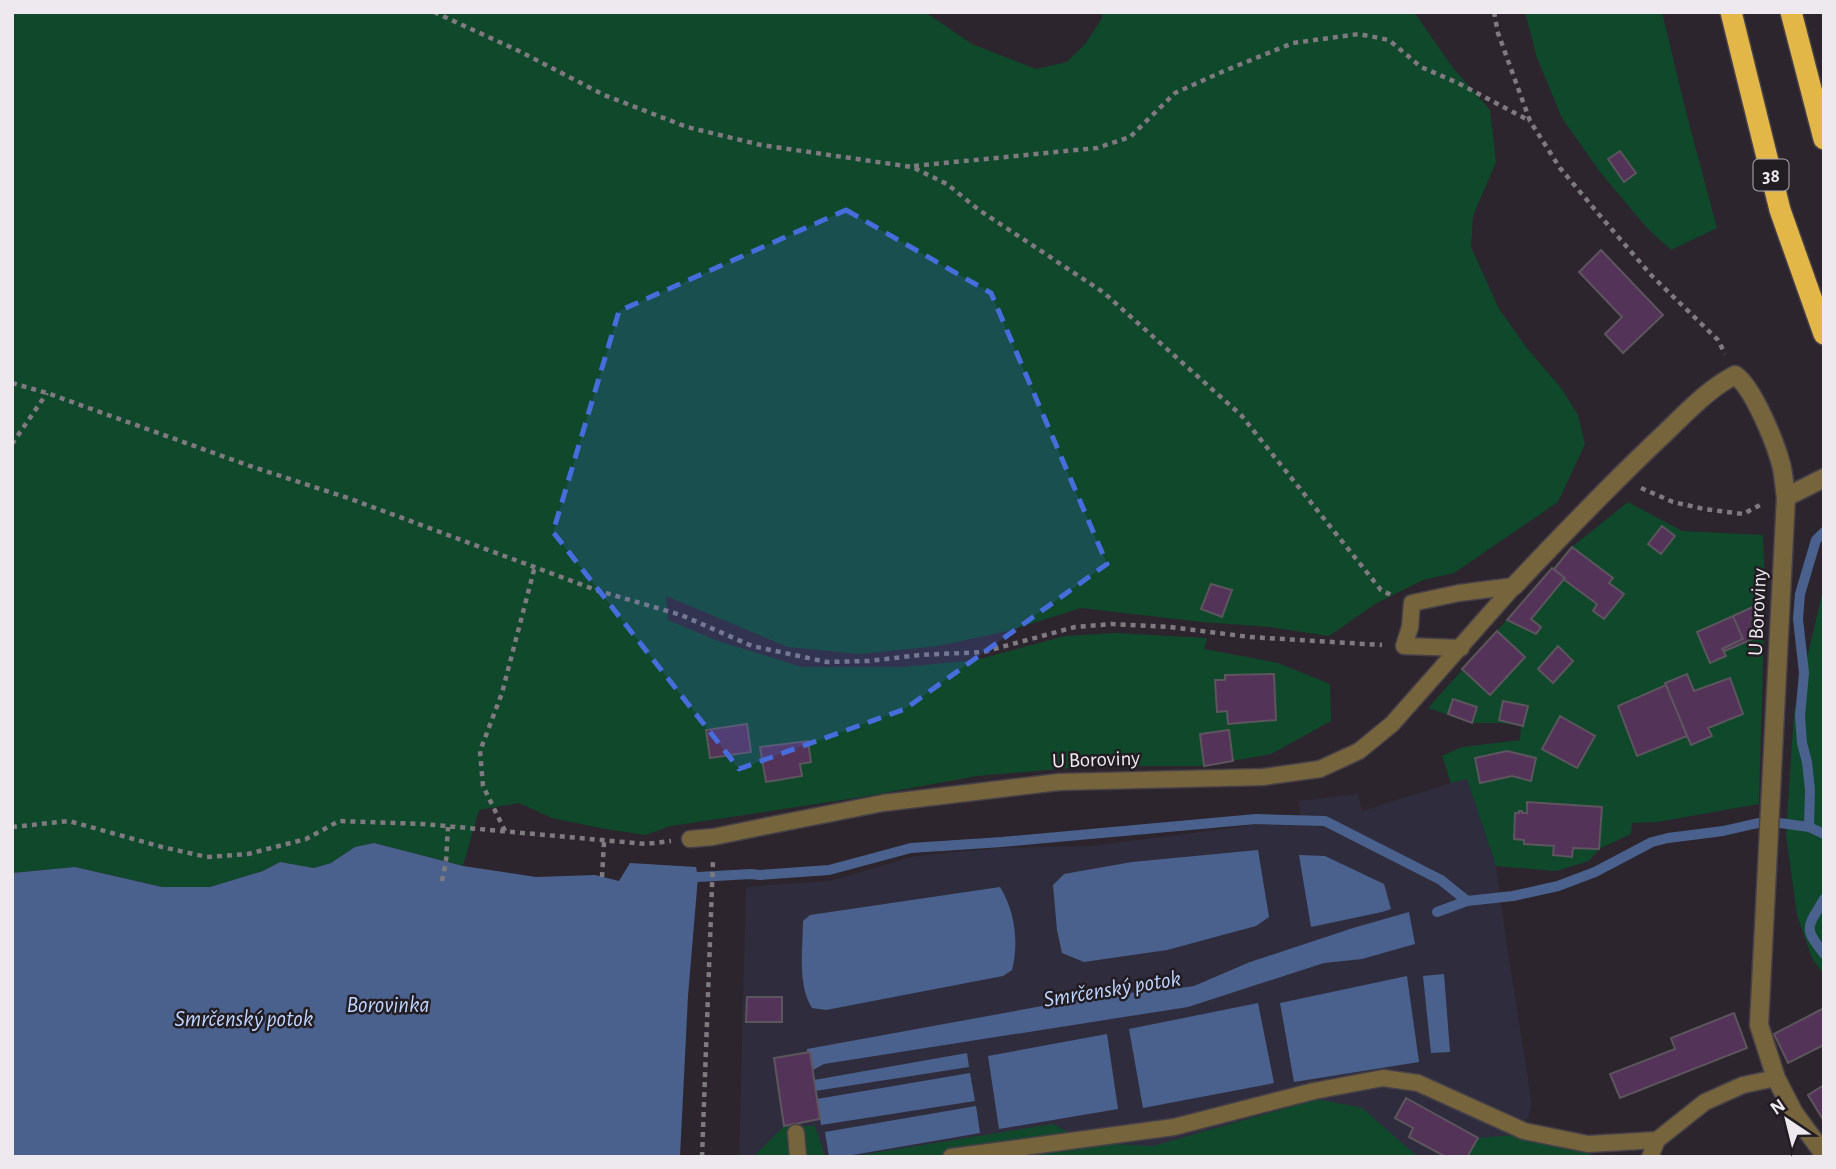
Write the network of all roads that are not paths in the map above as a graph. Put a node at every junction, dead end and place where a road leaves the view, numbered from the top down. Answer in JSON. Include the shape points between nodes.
{"nodes":[{"id":1,"x":1731,"y":12,"type":"edge"},
{"id":2,"x":1791,"y":12,"type":"edge"},
{"id":3,"x":1824,"y":139,"type":"edge"},
{"id":4,"x":1824,"y":334,"type":"edge"},
{"id":5,"x":1824,"y":478,"type":"edge"},
{"id":6,"x":1786,"y":498,"type":"junction"},
{"id":7,"x":1514,"y":586,"type":"junction"},
{"id":8,"x":1461,"y":648,"type":"junction"},
{"id":9,"x":690,"y":839,"type":"road end"},
{"id":10,"x":1776,"y":1078,"type":"junction"},
{"id":11,"x":796,"y":1133,"type":"dead end"},
{"id":12,"x":1657,"y":1140,"type":"junction"},
{"id":13,"x":1824,"y":1154,"type":"edge"},
{"id":14,"x":798,"y":1157,"type":"edge"},
{"id":15,"x":951,"y":1157,"type":"edge"},
{"id":16,"x":1650,"y":1157,"type":"edge"}],
"edges":[{"from":1,"to":4,"type":"highway","number":"38","via":[[1780,210]]},
{"from":2,"to":3,"type":"highway"},
{"from":5,"to":6,"type":"street"},
{"from":6,"to":7,"type":"street","name":"U Boroviny","via":[[1782,465],[1772,438],[1758,407],[1735,375],[1710,390]]},
{"from":6,"to":10,"type":"street","name":"U Boroviny","via":[[1759,1025]]},
{"from":7,"to":8,"type":"lane","name":"U Boroviny"},
{"from":7,"to":8,"type":"lane","via":[[1412,603],[1404,646]]},
{"from":8,"to":9,"type":"lane","name":"U Boroviny","via":[[1392,724],[1359,751],[1320,769],[1263,777],[1059,782],[883,803]]},
{"from":10,"to":12,"type":"lane","via":[[1743,1085],[1705,1102]]},
{"from":10,"to":13,"type":"street","name":"U Boroviny"},
{"from":11,"to":14,"type":"lane"},
{"from":12,"to":15,"type":"lane","via":[[1588,1144],[1524,1130],[1418,1083],[1383,1078],[1174,1127]]},
{"from":12,"to":16,"type":"lane"}]}
